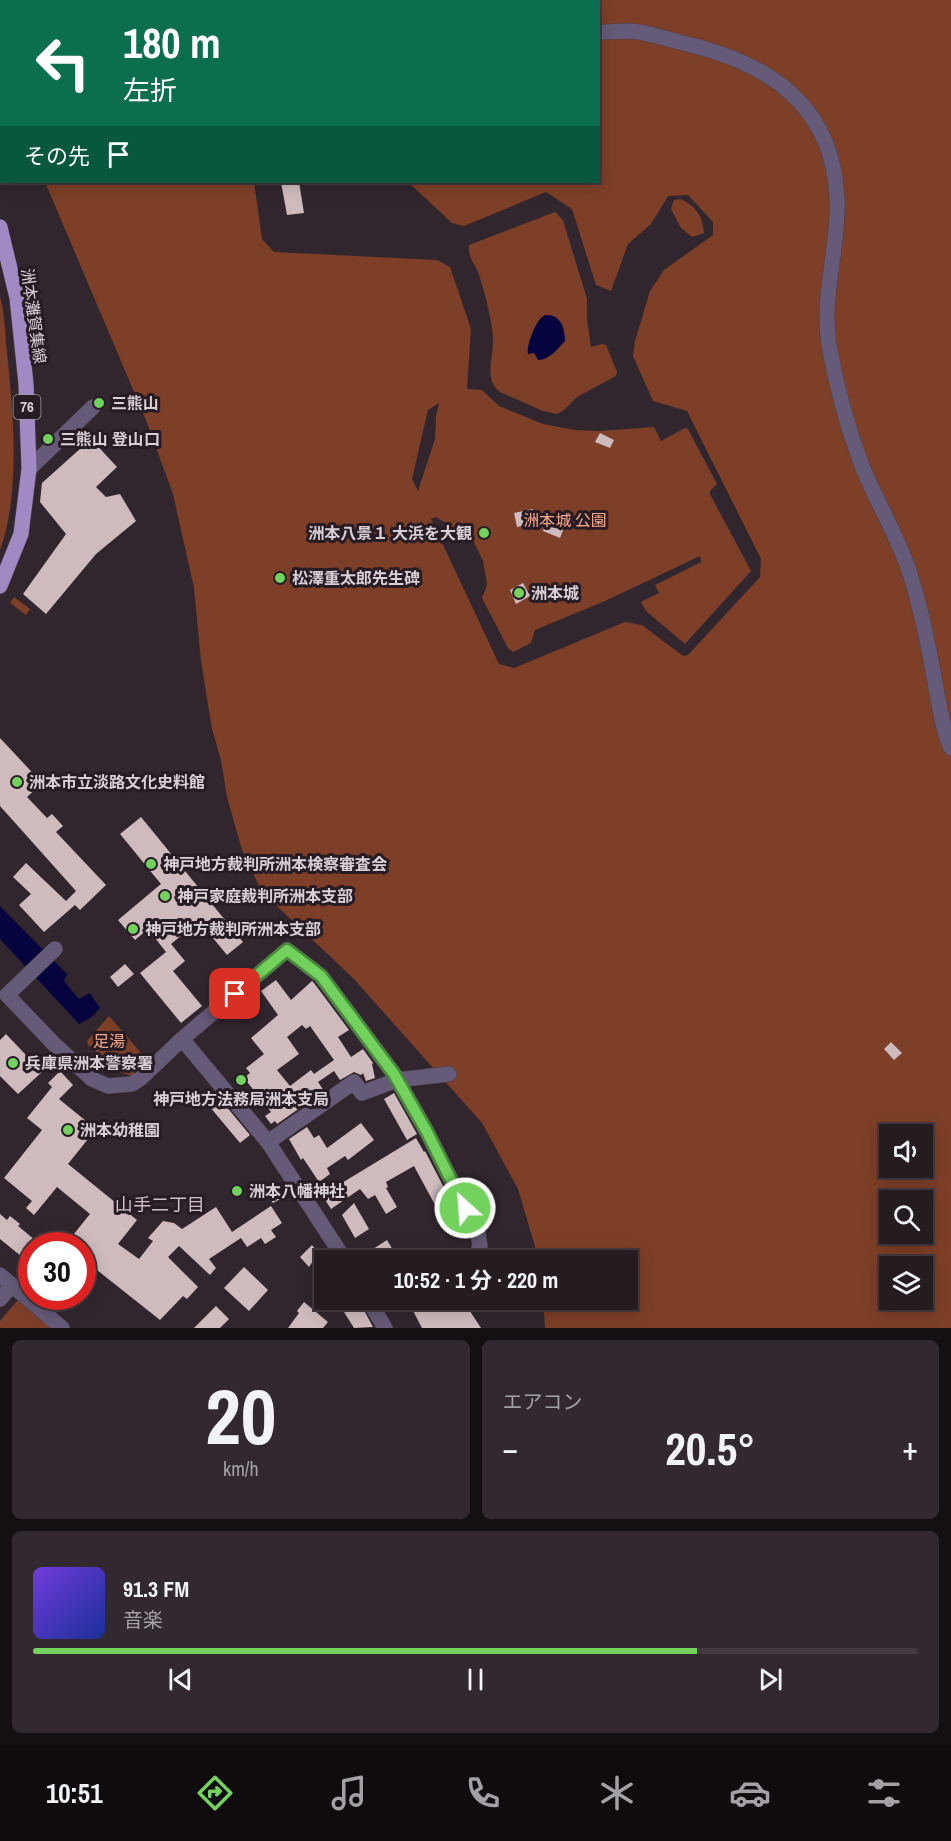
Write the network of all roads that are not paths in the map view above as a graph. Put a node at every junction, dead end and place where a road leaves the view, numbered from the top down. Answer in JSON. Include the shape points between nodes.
{"nodes":[{"id":1,"x":600,"y":32,"type":"edge"},
{"id":2,"x":0,"y":227,"type":"edge"},
{"id":3,"x":93,"y":407,"type":"dead end"},
{"id":4,"x":29,"y":469,"type":"junction"},
{"id":5,"x":0,"y":586,"type":"edge"},
{"id":6,"x":951,"y":748,"type":"edge"},
{"id":7,"x":55,"y":949,"type":"dead end"},
{"id":8,"x":2,"y":995,"type":"edge"},
{"id":9,"x":182,"y":1039,"type":"junction"},
{"id":10,"x":449,"y":1074,"type":"dead end"},
{"id":11,"x":397,"y":1080,"type":"junction"},
{"id":12,"x":268,"y":1142,"type":"junction"},
{"id":13,"x":338,"y":1250,"type":"edge"},
{"id":14,"x":478,"y":1250,"type":"edge"},
{"id":15,"x":6,"y":1280,"type":"edge"},
{"id":16,"x":0,"y":1299,"type":"edge"},
{"id":17,"x":374,"y":1310,"type":"edge"},
{"id":18,"x":62,"y":1328,"type":"edge"},
{"id":19,"x":385,"y":1328,"type":"edge"}],
"edges":[{"from":1,"to":6,"type":"street","via":[[632,31],[713,50],[754,66],[800,102],[820,130],[836,171],[837,204],[827,302],[829,343],[861,464],[909,569]]},
{"from":2,"to":4,"type":"main road","name":"洲本灘賀集線","number":"76","via":[[17,298]]},
{"from":3,"to":4,"type":"street"},
{"from":4,"to":5,"type":"main road","name":"洲本灘賀集線","number":"76","via":[[21,534]]},
{"from":7,"to":8,"type":"street"},
{"from":8,"to":9,"type":"street","via":[[92,1079],[108,1086],[132,1084]]},
{"from":9,"to":11,"type":"street","via":[[287,950],[321,976]]},
{"from":9,"to":12,"type":"street"},
{"from":10,"to":11,"type":"street"},
{"from":11,"to":12,"type":"street","via":[[362,1093],[354,1082]]},
{"from":11,"to":14,"type":"street","via":[[478,1234]]},
{"from":12,"to":13,"type":"street"},
{"from":15,"to":16,"type":"street"},
{"from":15,"to":18,"type":"street"},
{"from":17,"to":19,"type":"street"}]}
